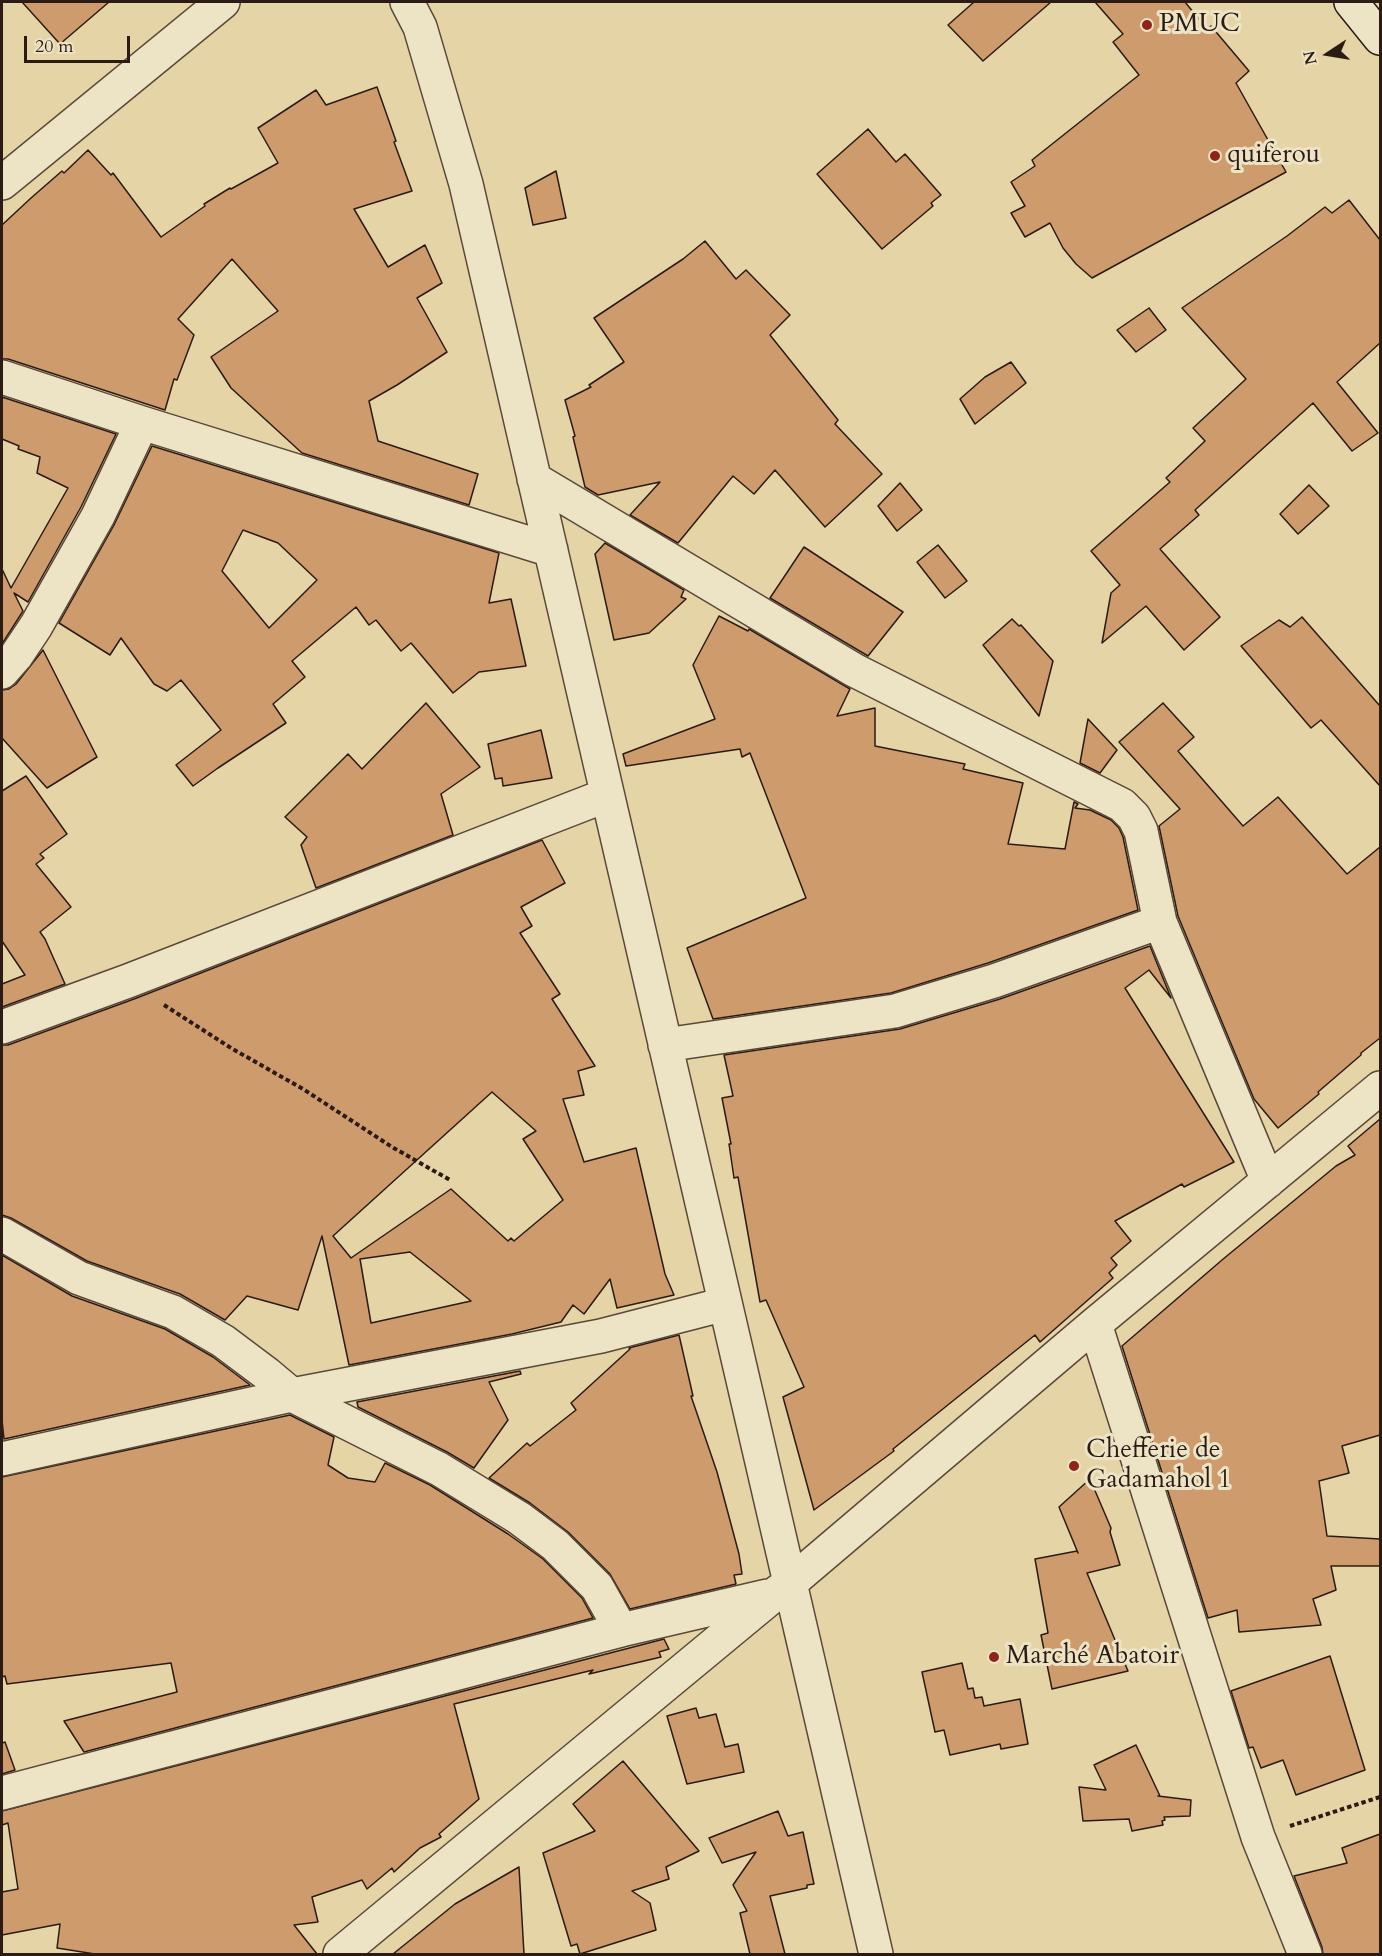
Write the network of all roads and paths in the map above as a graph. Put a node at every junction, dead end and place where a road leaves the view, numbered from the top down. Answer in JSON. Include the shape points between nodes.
{"nodes":[{"id":1,"x":223,"y":2,"type":"edge"},
{"id":2,"x":407,"y":2,"type":"edge"},
{"id":3,"x":1351,"y":2,"type":"edge"},
{"id":4,"x":1380,"y":38,"type":"edge"},
{"id":5,"x":2,"y":183,"type":"edge"},
{"id":6,"x":2,"y":376,"type":"edge"},
{"id":7,"x":142,"y":423,"type":"junction"},
{"id":8,"x":534,"y":480,"type":"junction"},
{"id":9,"x":550,"y":550,"type":"junction"},
{"id":10,"x":2,"y":672,"type":"edge"},
{"id":11,"x":608,"y":795,"type":"junction"},
{"id":12,"x":1160,"y":922,"type":"junction"},
{"id":13,"x":128,"y":981,"type":"junction"},
{"id":14,"x":2,"y":1027,"type":"edge"},
{"id":15,"x":665,"y":1045,"type":"junction"},
{"id":16,"x":1380,"y":1088,"type":"edge"},
{"id":17,"x":450,"y":1180,"type":"dead end"},
{"id":18,"x":1268,"y":1181,"type":"junction"},
{"id":19,"x":2,"y":1234,"type":"edge"},
{"id":20,"x":725,"y":1304,"type":"junction"},
{"id":21,"x":1095,"y":1324,"type":"junction"},
{"id":22,"x":292,"y":1395,"type":"junction"},
{"id":23,"x":2,"y":1459,"type":"edge"},
{"id":24,"x":782,"y":1589,"type":"junction"},
{"id":25,"x":621,"y":1630,"type":"junction"},
{"id":26,"x":2,"y":1793,"type":"edge"},
{"id":27,"x":1380,"y":1797,"type":"edge"},
{"id":28,"x":1258,"y":1836,"type":"junction"},
{"id":29,"x":340,"y":1954,"type":"edge"},
{"id":30,"x":876,"y":1954,"type":"edge"},
{"id":31,"x":1305,"y":1954,"type":"edge"}],
"edges":[{"from":1,"to":5,"type":"street"},
{"from":2,"to":8,"type":"street","via":[[420,27],[466,184]]},
{"from":3,"to":4,"type":"street"},
{"from":6,"to":7,"type":"street"},
{"from":7,"to":9,"type":"street"},
{"from":7,"to":10,"type":"street","via":[[98,516],[57,589]]},
{"from":8,"to":9,"type":"street"},
{"from":8,"to":12,"type":"street","via":[[854,670],[1122,805],[1142,831]]},
{"from":9,"to":11,"type":"street"},
{"from":11,"to":13,"type":"street"},
{"from":11,"to":15,"type":"street"},
{"from":12,"to":15,"type":"street","via":[[994,981],[895,1011]]},
{"from":12,"to":18,"type":"street"},
{"from":13,"to":14,"type":"street"},
{"from":13,"to":17,"type":"path","via":[[392,1148]]},
{"from":15,"to":20,"type":"street"},
{"from":16,"to":18,"type":"street"},
{"from":18,"to":21,"type":"street"},
{"from":19,"to":22,"type":"street","via":[[79,1278],[172,1312],[223,1341]]},
{"from":20,"to":22,"type":"street","via":[[601,1335]]},
{"from":20,"to":24,"type":"street"},
{"from":21,"to":24,"type":"street"},
{"from":21,"to":28,"type":"street"},
{"from":22,"to":23,"type":"street"},
{"from":22,"to":25,"type":"street","via":[[439,1469],[519,1518],[555,1545],[597,1587]]},
{"from":24,"to":25,"type":"street"},
{"from":24,"to":29,"type":"street"},
{"from":24,"to":30,"type":"street"},
{"from":25,"to":26,"type":"street"},
{"from":27,"to":28,"type":"path"},
{"from":28,"to":31,"type":"street"}]}
